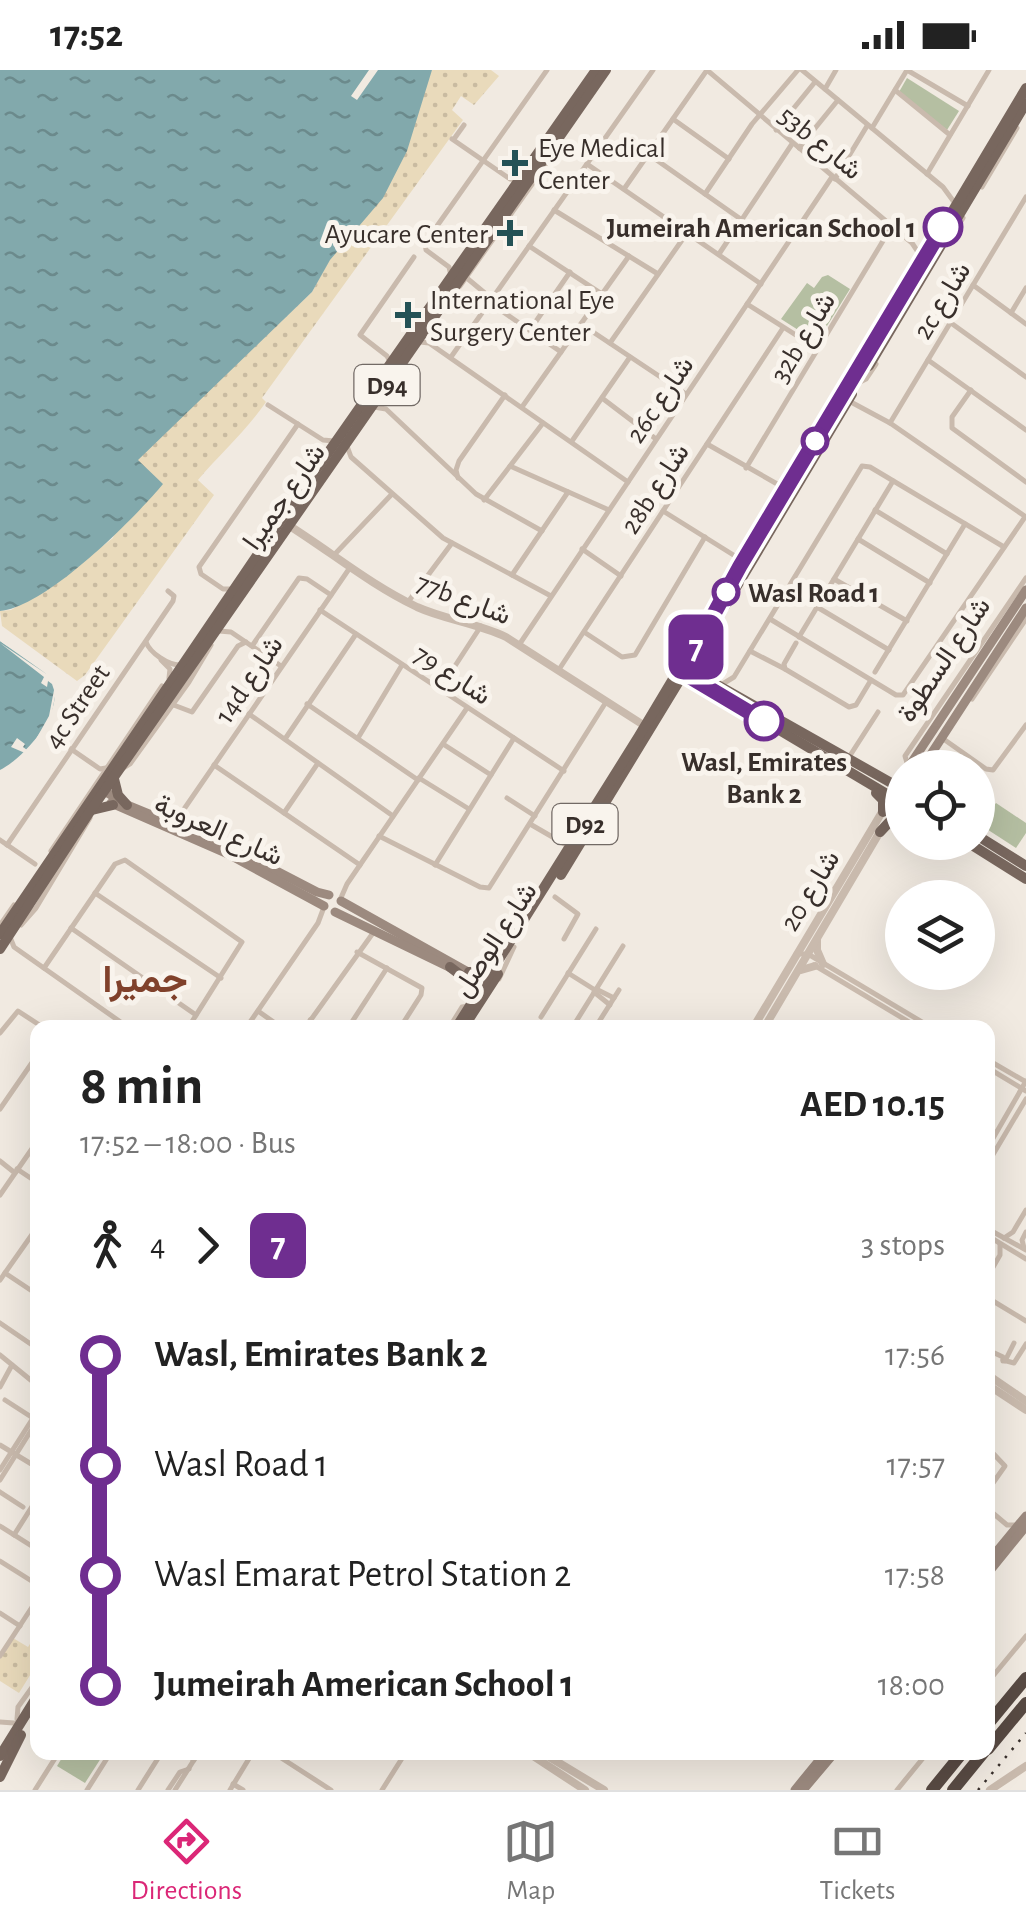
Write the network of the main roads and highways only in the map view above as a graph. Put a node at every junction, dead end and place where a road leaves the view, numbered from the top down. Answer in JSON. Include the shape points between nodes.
{"nodes":[{"id":1,"x":596,"y":70,"type":"edge"},
{"id":2,"x":606,"y":70,"type":"edge"},
{"id":3,"x":1026,"y":85,"type":"edge"},
{"id":4,"x":1026,"y":103,"type":"edge"},
{"id":5,"x":547,"y":148,"type":"junction"},
{"id":6,"x":513,"y":187,"type":"junction"},
{"id":7,"x":508,"y":211,"type":"junction"},
{"id":8,"x":935,"y":249,"type":"junction"},
{"id":9,"x":455,"y":272,"type":"junction"},
{"id":10,"x":854,"y":388,"type":"junction"},
{"id":11,"x":342,"y":442,"type":"junction"},
{"id":12,"x":784,"y":494,"type":"junction"},
{"id":13,"x":289,"y":528,"type":"junction"},
{"id":14,"x":759,"y":549,"type":"junction"},
{"id":15,"x":1026,"y":590,"type":"edge"},
{"id":16,"x":1021,"y":607,"type":"edge"},
{"id":17,"x":697,"y":652,"type":"junction"},
{"id":18,"x":967,"y":663,"type":"road end"},
{"id":19,"x":683,"y":669,"type":"junction"},
{"id":20,"x":966,"y":676,"type":"junction"},
{"id":21,"x":715,"y":685,"type":"junction"},
{"id":22,"x":667,"y":703,"type":"junction"},
{"id":23,"x":919,"y":750,"type":"edge"},
{"id":24,"x":932,"y":750,"type":"edge"},
{"id":25,"x":832,"y":759,"type":"junction"},
{"id":26,"x":616,"y":773,"type":"junction"},
{"id":27,"x":117,"y":774,"type":"junction"},
{"id":28,"x":852,"y":774,"type":"junction"},
{"id":29,"x":101,"y":783,"type":"junction"},
{"id":30,"x":885,"y":783,"type":"edge"},
{"id":31,"x":885,"y":785,"type":"edge"},
{"id":32,"x":885,"y":786,"type":"edge"},
{"id":33,"x":114,"y":805,"type":"junction"},
{"id":34,"x":127,"y":806,"type":"junction"},
{"id":35,"x":92,"y":810,"type":"junction"},
{"id":36,"x":883,"y":812,"type":"road end"},
{"id":37,"x":885,"y":827,"type":"edge"},
{"id":38,"x":880,"y":832,"type":"road end"},
{"id":39,"x":584,"y":840,"type":"junction"},
{"id":40,"x":995,"y":847,"type":"edge"},
{"id":41,"x":568,"y":852,"type":"junction"},
{"id":42,"x":995,"y":860,"type":"edge"},
{"id":43,"x":1026,"y":866,"type":"edge"},
{"id":44,"x":1026,"y":879,"type":"edge"},
{"id":45,"x":336,"y":897,"type":"junction"},
{"id":46,"x":329,"y":909,"type":"junction"},
{"id":47,"x":535,"y":915,"type":"junction"},
{"id":48,"x":4,"y":926,"type":"edge"},
{"id":49,"x":0,"y":949,"type":"edge"},
{"id":50,"x":496,"y":963,"type":"junction"},
{"id":51,"x":450,"y":968,"type":"junction"},
{"id":52,"x":468,"y":972,"type":"junction"},
{"id":53,"x":487,"y":984,"type":"junction"},
{"id":54,"x":470,"y":1004,"type":"junction"},
{"id":55,"x":463,"y":1020,"type":"edge"},
{"id":56,"x":464,"y":1020,"type":"edge"},
{"id":57,"x":1026,"y":1516,"type":"edge"},
{"id":58,"x":1022,"y":1526,"type":"edge"},
{"id":59,"x":995,"y":1553,"type":"edge"},
{"id":60,"x":995,"y":1563,"type":"edge"},
{"id":61,"x":1026,"y":1678,"type":"edge"},
{"id":62,"x":30,"y":1697,"type":"edge"},
{"id":63,"x":1026,"y":1703,"type":"edge"},
{"id":64,"x":30,"y":1708,"type":"edge"},
{"id":65,"x":995,"y":1716,"type":"edge"},
{"id":66,"x":30,"y":1721,"type":"edge"},
{"id":67,"x":21,"y":1736,"type":"junction"},
{"id":68,"x":995,"y":1740,"type":"edge"},
{"id":69,"x":2,"y":1741,"type":"edge"},
{"id":70,"x":0,"y":1756,"type":"edge"},
{"id":71,"x":819,"y":1760,"type":"edge"},
{"id":72,"x":829,"y":1760,"type":"edge"},
{"id":73,"x":956,"y":1760,"type":"edge"},
{"id":74,"x":978,"y":1760,"type":"edge"},
{"id":75,"x":817,"y":1763,"type":"junction"},
{"id":76,"x":0,"y":1768,"type":"edge"},
{"id":77,"x":0,"y":1777,"type":"edge"},
{"id":78,"x":806,"y":1787,"type":"edge"},
{"id":79,"x":794,"y":1790,"type":"edge"},
{"id":80,"x":932,"y":1790,"type":"edge"},
{"id":81,"x":953,"y":1790,"type":"edge"}],
"edges":[{"from":1,"to":5,"type":"main road","name":"شارع جميرا","number":"D94"},
{"from":2,"to":5,"type":"main road","name":"شارع جميرا","number":"D94"},
{"from":3,"to":8,"type":"main road","via":[[957,194],[962,204]]},
{"from":4,"to":8,"type":"main road","name":"شارع الوصل","number":"D92"},
{"from":5,"to":6,"type":"main road","name":"شارع جميرا","number":"D94"},
{"from":5,"to":7,"type":"main road","name":"شارع جميرا","number":"D94"},
{"from":6,"to":7,"type":"main road","via":[[522,184]]},
{"from":6,"to":9,"type":"main road","name":"شارع جميرا","number":"D94"},
{"from":7,"to":9,"type":"main road","name":"شارع جميرا","number":"D94"},
{"from":8,"to":10,"type":"main road","name":"شارع الوصل","number":"D92"},
{"from":8,"to":10,"type":"main road","name":"شارع الوصل","number":"D92"},
{"from":9,"to":11,"type":"main road","name":"شارع جميرا","number":"D94"},
{"from":9,"to":11,"type":"main road","name":"شارع جميرا","number":"D94","via":[[426,330]]},
{"from":10,"to":12,"type":"main road","name":"شارع الوصل","number":"D92"},
{"from":10,"to":14,"type":"main road","name":"شارع الوصل","number":"D92"},
{"from":11,"to":13,"type":"main road","name":"شارع جميرا","number":"D94"},
{"from":12,"to":14,"type":"main road"},
{"from":12,"to":19,"type":"main road","name":"شارع الوصل","number":"D92"},
{"from":13,"to":27,"type":"main road","name":"شارع جميرا","number":"D94"},
{"from":13,"to":29,"type":"main road","name":"شارع جميرا","number":"D94","via":[[228,592]]},
{"from":14,"to":17,"type":"main road","name":"شارع الوصل","number":"D92"},
{"from":15,"to":16,"type":"main road","name":"شارع السطوة"},
{"from":16,"to":20,"type":"main road","name":"شارع السطوة"},
{"from":16,"to":24,"type":"main road","name":"شارع السطوة"},
{"from":17,"to":19,"type":"main road","name":"شارع الوصل","number":"D92"},
{"from":17,"to":21,"type":"main road","via":[[696,668]]},
{"from":18,"to":20,"type":"main road"},
{"from":19,"to":21,"type":"main road"},
{"from":19,"to":22,"type":"main road","name":"شارع الوصل","number":"D92"},
{"from":19,"to":26,"type":"main road","name":"شارع الوصل","number":"D92","via":[[640,723]]},
{"from":20,"to":23,"type":"main road","name":"شارع السطوة"},
{"from":21,"to":22,"type":"main road","via":[[686,684]]},
{"from":21,"to":25,"type":"main road"},
{"from":21,"to":30,"type":"main road"},
{"from":22,"to":39,"type":"main road","name":"شارع الوصل","number":"D92"},
{"from":25,"to":28,"type":"main road"},
{"from":25,"to":31,"type":"main road"},
{"from":26,"to":39,"type":"main road"},
{"from":26,"to":41,"type":"main road","name":"شارع الوصل","number":"D92"},
{"from":27,"to":29,"type":"main road","name":"شارع جميرا","number":"D94"},
{"from":27,"to":34,"type":"main road","via":[[118,795]]},
{"from":28,"to":32,"type":"main road"},
{"from":28,"to":36,"type":"main road","via":[[880,795]]},
{"from":29,"to":33,"type":"main road","name":"شارع العروبة"},
{"from":29,"to":34,"type":"main road","name":"شارع العروبة"},
{"from":29,"to":35,"type":"main road","name":"شارع جميرا","number":"D94"},
{"from":29,"to":48,"type":"main road","name":"شارع جميرا","number":"D94"},
{"from":33,"to":35,"type":"main road"},
{"from":33,"to":46,"type":"main road","name":"شارع العروبة","via":[[230,855]]},
{"from":34,"to":45,"type":"main road","name":"شارع العروبة"},
{"from":35,"to":48,"type":"main road","name":"شارع جميرا","number":"D94"},
{"from":37,"to":38,"type":"main road"},
{"from":39,"to":47,"type":"main road","name":"شارع الوصل","number":"D92"},
{"from":40,"to":43,"type":"main road"},
{"from":41,"to":47,"type":"main road"},
{"from":41,"to":50,"type":"main road","name":"شارع الوصل","number":"D92"},
{"from":42,"to":44,"type":"main road"},
{"from":45,"to":46,"type":"main road"},
{"from":45,"to":46,"type":"main road","via":[[324,900]]},
{"from":45,"to":52,"type":"main road","name":"شارع العروبة"},
{"from":46,"to":51,"type":"main road","name":"شارع العروبة"},
{"from":47,"to":53,"type":"main road","name":"شارع الوصل","number":"D92"},
{"from":48,"to":49,"type":"main road","name":"شارع جميرا","number":"D94"},
{"from":50,"to":52,"type":"main road"},
{"from":50,"to":53,"type":"main road","name":"شارع الوصل","number":"D92"},
{"from":51,"to":53,"type":"main road","name":"شارع العروبة"},
{"from":51,"to":54,"type":"main road","via":[[472,985]]},
{"from":52,"to":53,"type":"main road","name":"شارع العروبة"},
{"from":53,"to":54,"type":"main road","name":"شارع الوصل","number":"D92"},
{"from":53,"to":56,"type":"main road","name":"شارع الوصل","number":"D92"},
{"from":54,"to":55,"type":"main road","name":"شارع الوصل","number":"D92"},
{"from":57,"to":58,"type":"main road"},
{"from":58,"to":59,"type":"main road"},
{"from":58,"to":60,"type":"main road"},
{"from":61,"to":65,"type":"highway"},
{"from":62,"to":69,"type":"main road"},
{"from":63,"to":68,"type":"highway"},
{"from":64,"to":70,"type":"main road"},
{"from":66,"to":67,"type":"main road"},
{"from":67,"to":76,"type":"main road"},
{"from":67,"to":77,"type":"main road"},
{"from":71,"to":75,"type":"main road"},
{"from":72,"to":78,"type":"main road"},
{"from":73,"to":80,"type":"highway"},
{"from":74,"to":81,"type":"highway"},
{"from":75,"to":78,"type":"main road"},
{"from":75,"to":79,"type":"main road"}]}
